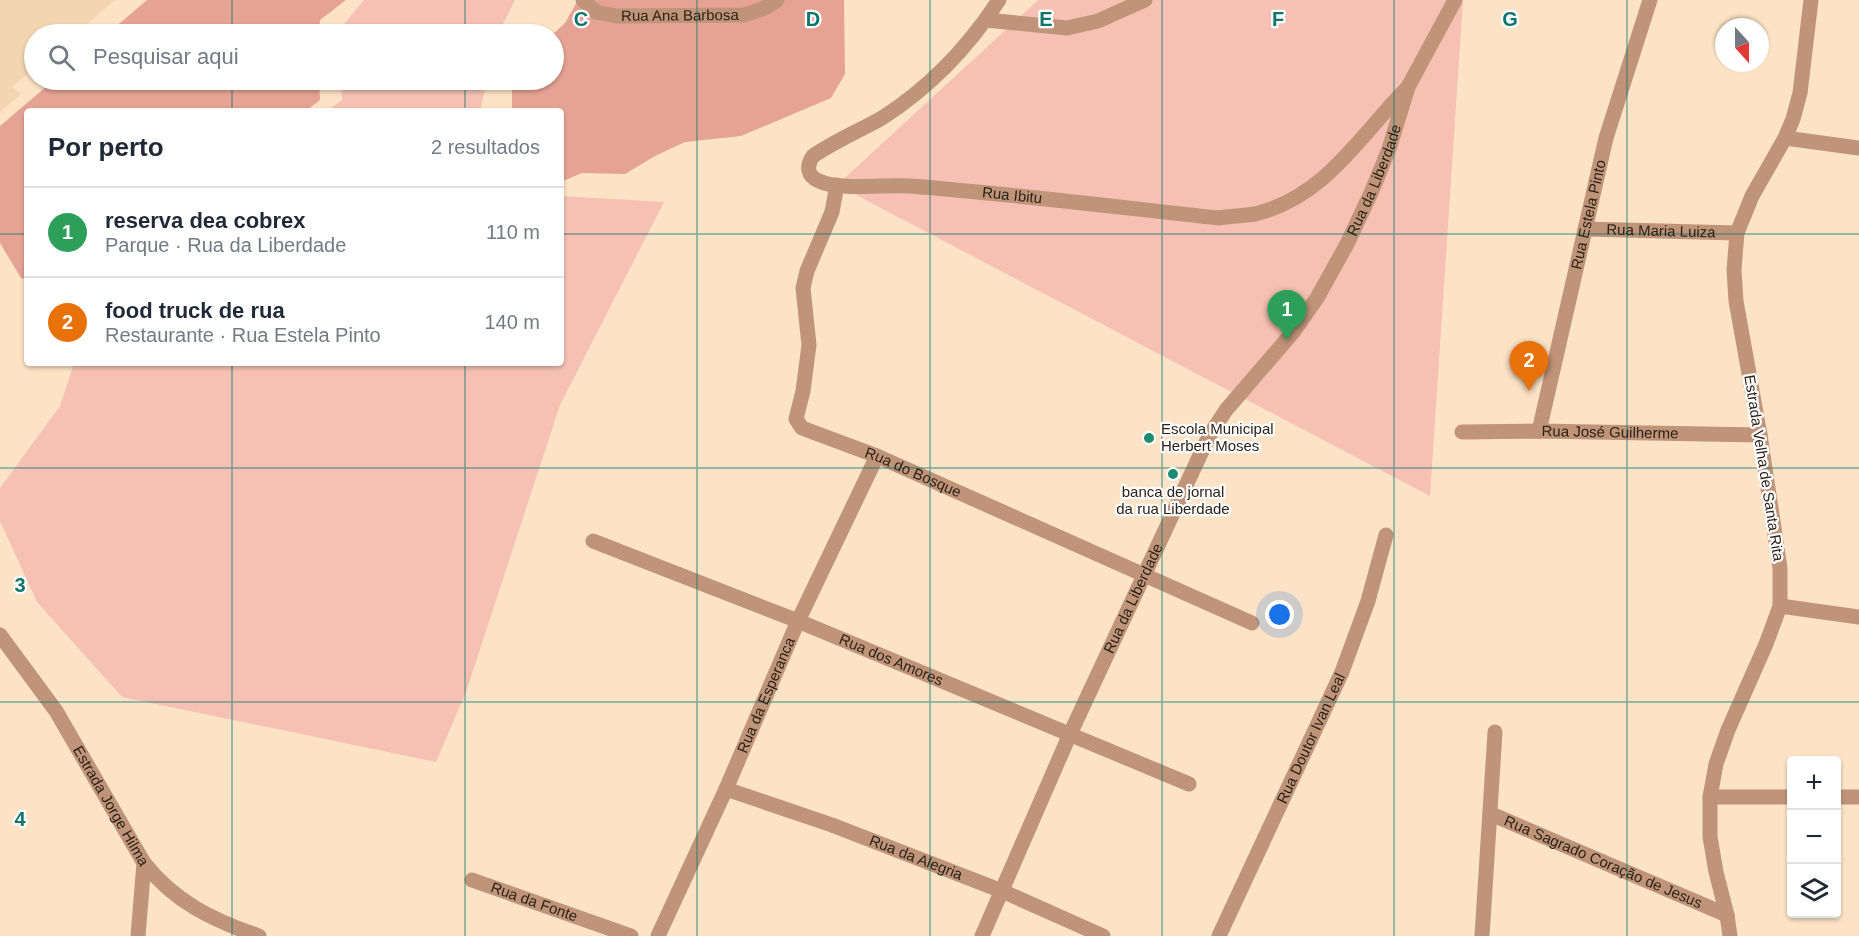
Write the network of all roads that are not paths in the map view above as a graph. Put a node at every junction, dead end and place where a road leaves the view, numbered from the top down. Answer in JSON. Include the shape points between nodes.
{"nodes":[{"id":1,"x":583,"y":0,"type":"edge"},
{"id":2,"x":777,"y":0,"type":"edge"},
{"id":3,"x":999,"y":0,"type":"edge"},
{"id":4,"x":1145,"y":0,"type":"edge"},
{"id":5,"x":1455,"y":0,"type":"edge"},
{"id":6,"x":1650,"y":0,"type":"edge"},
{"id":7,"x":1810,"y":0,"type":"edge"},
{"id":8,"x":986,"y":20,"type":"junction"},
{"id":9,"x":1408,"y":87,"type":"junction"},
{"id":10,"x":1785,"y":138,"type":"junction"},
{"id":11,"x":1859,"y":148,"type":"edge"},
{"id":12,"x":837,"y":185,"type":"junction"},
{"id":13,"x":1585,"y":230,"type":"junction"},
{"id":14,"x":1737,"y":233,"type":"junction"},
{"id":15,"x":1462,"y":432,"type":"dead end"},
{"id":16,"x":1539,"y":432,"type":"junction"},
{"id":17,"x":1760,"y":435,"type":"junction"},
{"id":18,"x":877,"y":456,"type":"junction"},
{"id":19,"x":1386,"y":535,"type":"dead end"},
{"id":20,"x":593,"y":541,"type":"dead end"},
{"id":21,"x":1145,"y":574,"type":"junction"},
{"id":22,"x":1780,"y":606,"type":"junction"},
{"id":23,"x":1859,"y":617,"type":"edge"},
{"id":24,"x":798,"y":621,"type":"junction"},
{"id":25,"x":1252,"y":623,"type":"dead end"},
{"id":26,"x":0,"y":635,"type":"edge"},
{"id":27,"x":1495,"y":732,"type":"dead end"},
{"id":28,"x":1070,"y":734,"type":"junction"},
{"id":29,"x":1189,"y":784,"type":"dead end"},
{"id":30,"x":726,"y":789,"type":"junction"},
{"id":31,"x":1710,"y":797,"type":"junction"},
{"id":32,"x":1787,"y":797,"type":"edge"},
{"id":33,"x":1841,"y":797,"type":"edge"},
{"id":34,"x":1859,"y":797,"type":"edge"},
{"id":35,"x":1491,"y":814,"type":"junction"},
{"id":36,"x":144,"y":863,"type":"junction"},
{"id":37,"x":472,"y":880,"type":"dead end"},
{"id":38,"x":1002,"y":891,"type":"junction"},
{"id":39,"x":1727,"y":915,"type":"junction"},
{"id":40,"x":138,"y":936,"type":"edge"},
{"id":41,"x":259,"y":936,"type":"edge"},
{"id":42,"x":631,"y":936,"type":"edge"},
{"id":43,"x":658,"y":936,"type":"edge"},
{"id":44,"x":982,"y":936,"type":"edge"},
{"id":45,"x":1102,"y":936,"type":"edge"},
{"id":46,"x":1219,"y":936,"type":"edge"},
{"id":47,"x":1482,"y":936,"type":"edge"},
{"id":48,"x":1730,"y":936,"type":"edge"}],
"edges":[{"from":1,"to":2,"type":"street","name":"Rua Ana Barbosa","via":[[596,12],[616,16],[744,15]]},
{"from":3,"to":8,"type":"street"},
{"from":4,"to":8,"type":"street","via":[[1098,21],[1067,28]]},
{"from":5,"to":9,"type":"street"},
{"from":6,"to":13,"type":"street","name":"Rua Estela Pinto","via":[[1606,138]]},
{"from":7,"to":10,"type":"street","name":"Estrada Velha de Santa Rita","via":[[1800,93]]},
{"from":8,"to":12,"type":"street","name":"Rua Ibitu","via":[[948,64],[917,92],[883,117],[813,156],[808,163],[813,177]]},
{"from":9,"to":12,"type":"street","name":"Rua Ibitu","via":[[1356,148],[1313,186],[1255,214],[1218,218],[908,186]]},
{"from":9,"to":21,"type":"street","name":"Rua da Liberdade","via":[[1389,149],[1347,244],[1294,332],[1226,410],[1209,436]]},
{"from":10,"to":11,"type":"street"},
{"from":10,"to":14,"type":"street","name":"Estrada Velha de Santa Rita","via":[[1752,196]]},
{"from":12,"to":18,"type":"street","name":"Rua do Bosque","via":[[832,212],[803,288],[809,345],[796,419],[802,428]]},
{"from":13,"to":14,"type":"street","name":"Rua Maria Luiza"},
{"from":13,"to":16,"type":"street","name":"Rua Estela Pinto"},
{"from":14,"to":17,"type":"street","name":"Estrada Velha de Santa Rita","via":[[1736,301]]},
{"from":15,"to":16,"type":"street","name":"Rua José Guilherme"},
{"from":16,"to":17,"type":"street","name":"Rua José Guilherme"},
{"from":17,"to":22,"type":"street","name":"Estrada Velha de Santa Rita","via":[[1780,568]]},
{"from":18,"to":21,"type":"street","name":"Rua do Bosque"},
{"from":18,"to":24,"type":"street","name":"Rua da Esperanca"},
{"from":19,"to":46,"type":"street","name":"Rua Doutor Ivan Leal","via":[[1368,601],[1342,672]]},
{"from":20,"to":24,"type":"street","name":"Rua dos Amores"},
{"from":21,"to":25,"type":"street","name":"Rua do Bosque"},
{"from":21,"to":28,"type":"street","name":"Rua da Liberdade"},
{"from":22,"to":23,"type":"street"},
{"from":22,"to":31,"type":"street","name":"Estrada Velha de Santa Rita","via":[[1728,730]]},
{"from":24,"to":28,"type":"street","name":"Rua dos Amores"},
{"from":24,"to":30,"type":"street","name":"Rua da Esperanca"},
{"from":26,"to":36,"type":"street","name":"Estrada Jorge Hilma","via":[[56,711]]},
{"from":27,"to":35,"type":"street"},
{"from":28,"to":29,"type":"street","name":"Rua dos Amores"},
{"from":28,"to":38,"type":"street","name":"Rua da Liberdade"},
{"from":30,"to":38,"type":"street","name":"Rua da Alegria"},
{"from":30,"to":43,"type":"street","name":"Rua da Esperanca"},
{"from":31,"to":32,"type":"street"},
{"from":31,"to":39,"type":"street","name":"Estrada Velha de Santa Rita","via":[[1710,837]]},
{"from":33,"to":34,"type":"street"},
{"from":35,"to":39,"type":"street","name":"Rua Sagrado Coração de Jesus"},
{"from":35,"to":47,"type":"street","name":"Rua Sagrado Coração de Jesus"},
{"from":36,"to":40,"type":"street"},
{"from":36,"to":41,"type":"street","name":"Estrada Jorge Hilma","via":[[178,898]]},
{"from":37,"to":42,"type":"street","name":"Rua da Fonte"},
{"from":38,"to":44,"type":"street","name":"Rua da Liberdade"},
{"from":38,"to":45,"type":"street","name":"Rua da Alegria"},
{"from":39,"to":48,"type":"street","name":"Estrada Velha de Santa Rita"}]}
